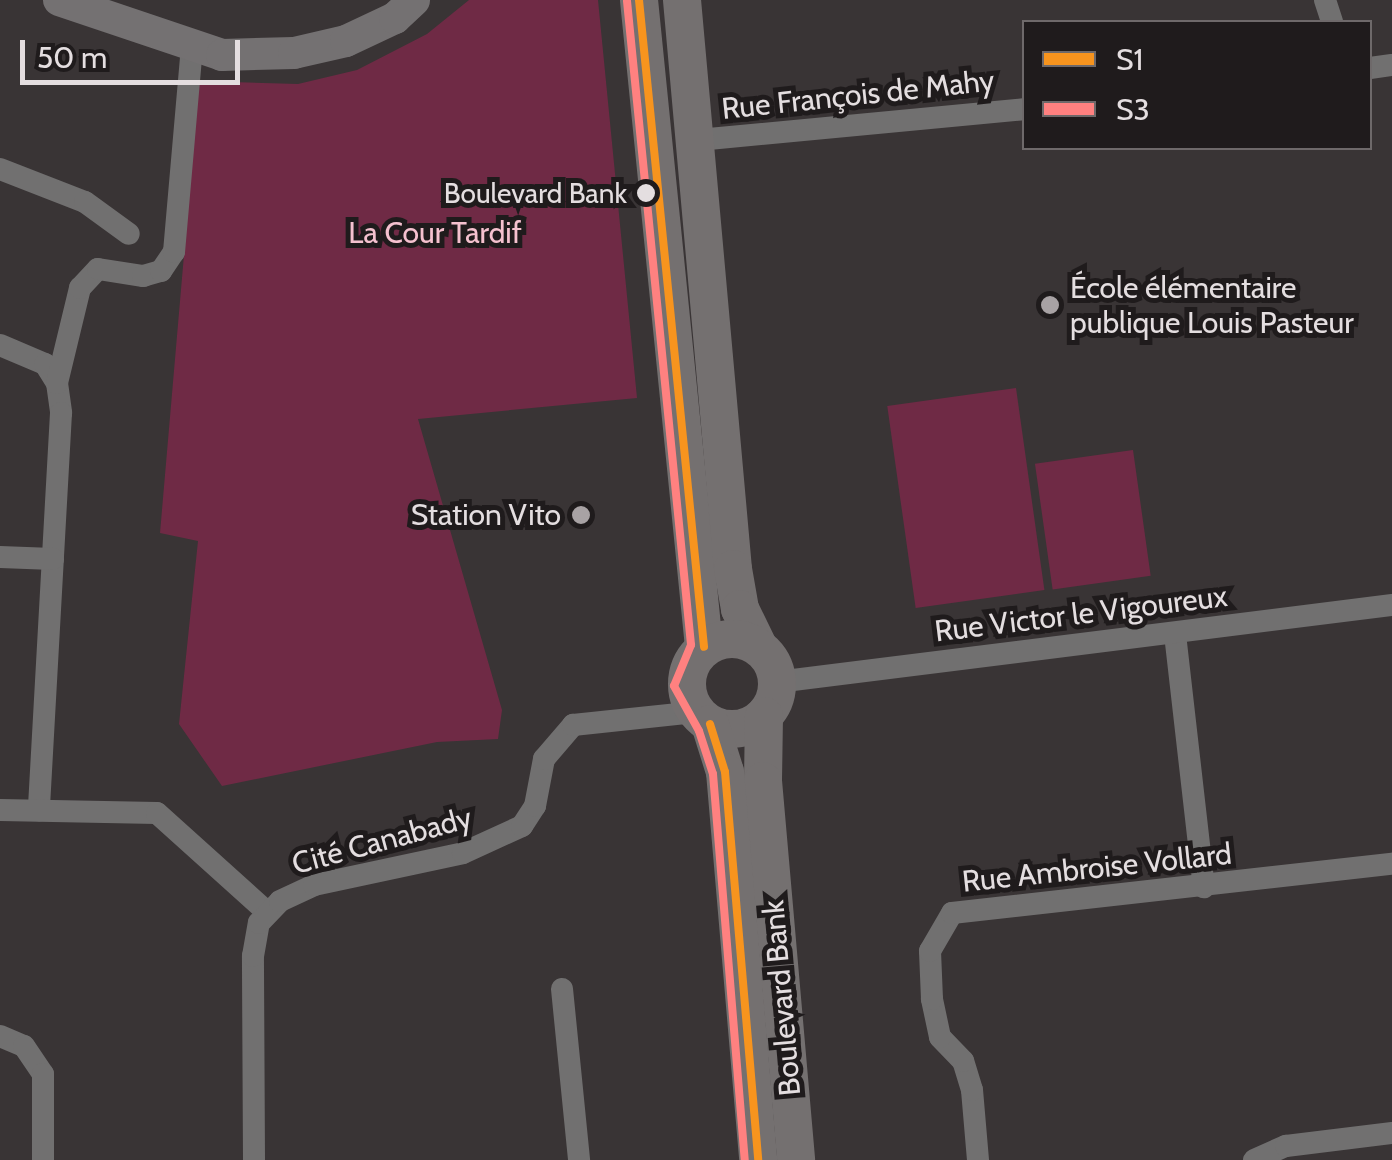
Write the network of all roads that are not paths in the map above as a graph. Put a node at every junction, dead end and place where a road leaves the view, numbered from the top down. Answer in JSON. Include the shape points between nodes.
{"nodes":[{"id":1,"x":59,"y":0,"type":"edge"},
{"id":2,"x":414,"y":0,"type":"edge"},
{"id":3,"x":639,"y":0,"type":"edge"},
{"id":4,"x":682,"y":0,"type":"edge"},
{"id":5,"x":192,"y":46,"type":"junction"},
{"id":6,"x":1022,"y":109,"type":"edge"},
{"id":7,"x":698,"y":140,"type":"junction"},
{"id":8,"x":0,"y":169,"type":"edge"},
{"id":9,"x":129,"y":234,"type":"dead end"},
{"id":10,"x":0,"y":345,"type":"edge"},
{"id":11,"x":56,"y":384,"type":"junction"},
{"id":12,"x":0,"y":557,"type":"edge"},
{"id":13,"x":53,"y":559,"type":"junction"},
{"id":14,"x":1392,"y":604,"type":"edge"},
{"id":15,"x":1174,"y":634,"type":"junction"},
{"id":16,"x":758,"y":646,"type":"junction"},
{"id":17,"x":704,"y":647,"type":"junction"},
{"id":18,"x":771,"y":699,"type":"junction"},
{"id":19,"x":703,"y":718,"type":"junction"},
{"id":20,"x":0,"y":810,"type":"edge"},
{"id":21,"x":39,"y":810,"type":"junction"},
{"id":22,"x":1392,"y":864,"type":"edge"},
{"id":23,"x":1204,"y":887,"type":"junction"},
{"id":24,"x":268,"y":914,"type":"junction"},
{"id":25,"x":562,"y":989,"type":"dead end"},
{"id":26,"x":0,"y":1036,"type":"edge"},
{"id":27,"x":1392,"y":1134,"type":"edge"},
{"id":28,"x":43,"y":1160,"type":"edge"},
{"id":29,"x":254,"y":1160,"type":"edge"},
{"id":30,"x":579,"y":1160,"type":"edge"},
{"id":31,"x":758,"y":1160,"type":"edge"},
{"id":32,"x":796,"y":1160,"type":"edge"},
{"id":33,"x":978,"y":1160,"type":"edge"},
{"id":34,"x":1254,"y":1160,"type":"edge"}],
"edges":[{"from":1,"to":5,"type":"main road"},
{"from":2,"to":5,"type":"main road","via":[[395,18],[346,41],[294,53],[222,55]]},
{"from":3,"to":17,"type":"main road"},
{"from":4,"to":7,"type":"main road"},
{"from":5,"to":11,"type":"street","via":[[174,252],[162,271],[143,276],[98,270],[80,288]]},
{"from":6,"to":7,"type":"street","name":"Rue François de Mahy"},
{"from":7,"to":16,"type":"main road","via":[[733,569],[740,609]]},
{"from":8,"to":9,"type":"street","via":[[85,202]]},
{"from":10,"to":11,"type":"street","via":[[45,364]]},
{"from":11,"to":13,"type":"street","via":[[61,414]]},
{"from":12,"to":13,"type":"street"},
{"from":13,"to":21,"type":"street"},
{"from":14,"to":15,"type":"street","name":"Rue Victor le Vigoureux"},
{"from":15,"to":18,"type":"street","name":"Rue Victor le Vigoureux"},
{"from":15,"to":23,"type":"street"},
{"from":16,"to":17,"type":"main road","via":[[731,638]]},
{"from":16,"to":18,"type":"main road"},
{"from":17,"to":19,"type":"main road","via":[[686,685]]},
{"from":18,"to":19,"type":"main road","via":[[738,729]]},
{"from":18,"to":32,"type":"main road","name":"Boulevard Bank","via":[[763,781]]},
{"from":19,"to":24,"type":"street","name":"Cité Canabady","via":[[573,725],[544,759],[535,806],[522,826],[463,853],[314,885]]},
{"from":19,"to":31,"type":"main road","name":"Boulevard Bank","via":[[725,772]]},
{"from":20,"to":21,"type":"street"},
{"from":21,"to":24,"type":"street","via":[[157,813]]},
{"from":22,"to":23,"type":"street","name":"Rue Ambroise Vollard"},
{"from":23,"to":33,"type":"street","name":"Rue Ambroise Vollard","via":[[952,913],[930,951],[932,999],[940,1037],[962,1061],[972,1090]]},
{"from":24,"to":29,"type":"street","name":"Cité Canabady","via":[[259,923],[253,956]]},
{"from":25,"to":30,"type":"street"},
{"from":26,"to":28,"type":"street","via":[[24,1046],[43,1074]]},
{"from":27,"to":34,"type":"street","via":[[1286,1146]]}]}
